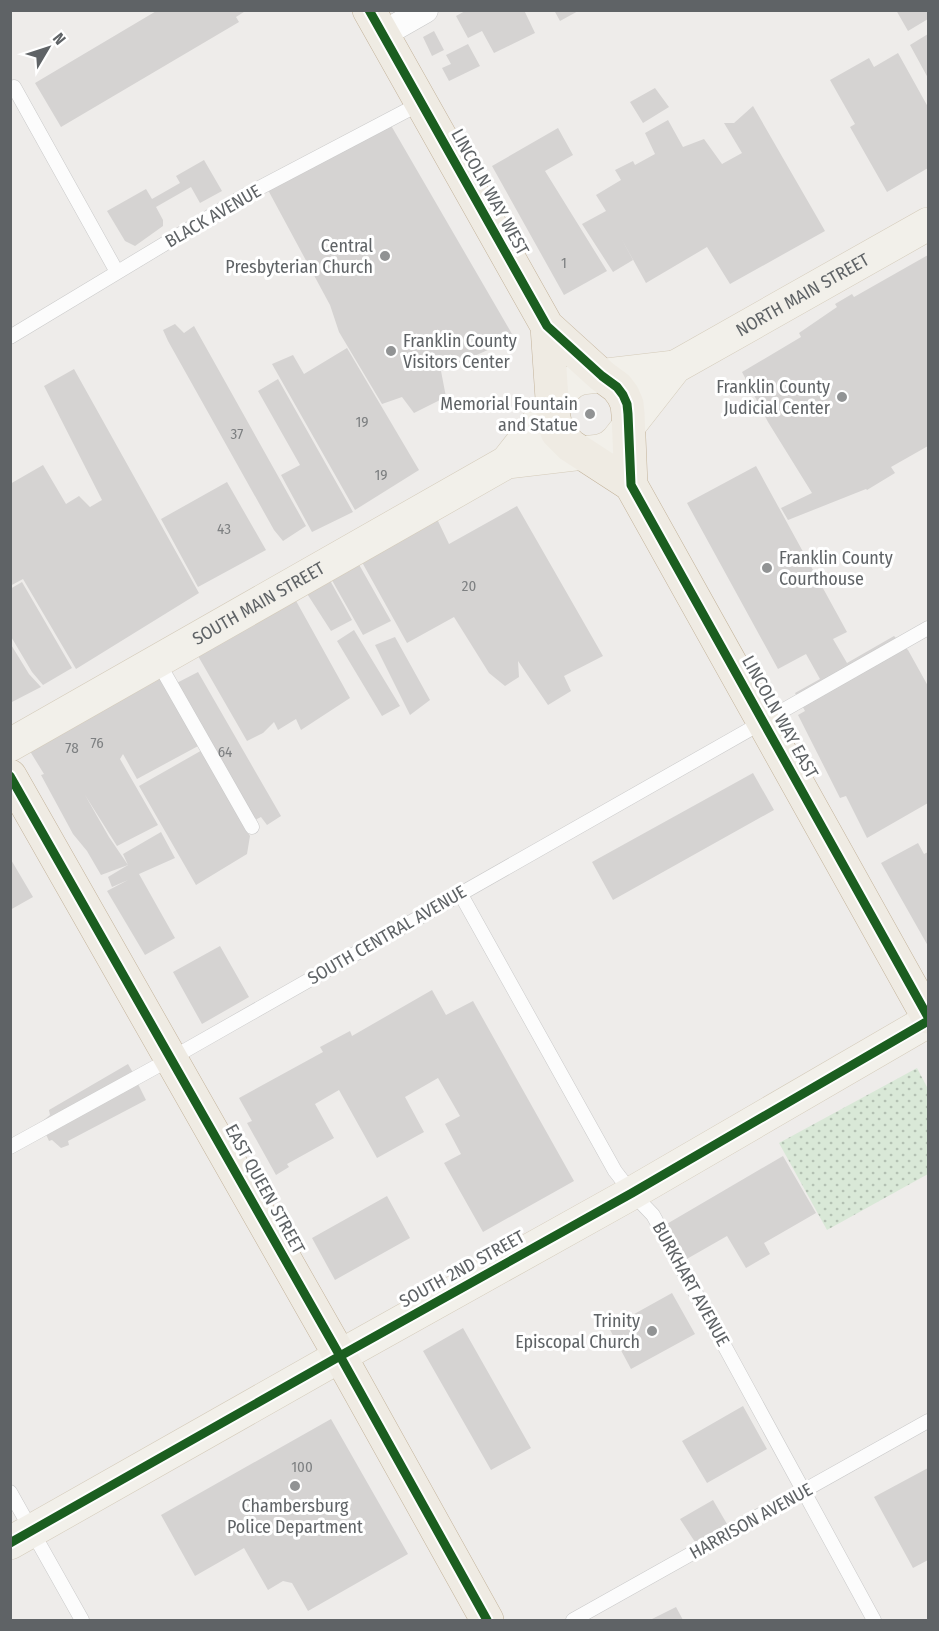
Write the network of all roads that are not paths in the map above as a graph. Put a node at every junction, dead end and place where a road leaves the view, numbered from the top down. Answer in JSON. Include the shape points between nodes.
{"nodes":[{"id":1,"x":425,"y":10,"type":"edge"},
{"id":2,"x":376,"y":22,"type":"edge"},
{"id":3,"x":14,"y":87,"type":"dead end"},
{"id":4,"x":421,"y":103,"type":"junction"},
{"id":5,"x":928,"y":224,"type":"edge"},
{"id":6,"x":117,"y":272,"type":"junction"},
{"id":7,"x":547,"y":326,"type":"junction"},
{"id":8,"x":10,"y":337,"type":"edge"},
{"id":9,"x":675,"y":367,"type":"junction"},
{"id":10,"x":602,"y":376,"type":"junction"},
{"id":11,"x":552,"y":404,"type":"junction"},
{"id":12,"x":628,"y":427,"type":"junction"},
{"id":13,"x":582,"y":453,"type":"junction"},
{"id":14,"x":507,"y":462,"type":"junction"},
{"id":15,"x":631,"y":485,"type":"junction"},
{"id":16,"x":928,"y":628,"type":"edge"},
{"id":17,"x":166,"y":676,"type":"dead end"},
{"id":18,"x":763,"y":721,"type":"junction"},
{"id":19,"x":10,"y":745,"type":"edge"},
{"id":20,"x":10,"y":776,"type":"edge"},
{"id":21,"x":252,"y":827,"type":"dead end"},
{"id":22,"x":460,"y":893,"type":"junction"},
{"id":23,"x":928,"y":1019,"type":"edge"},
{"id":24,"x":172,"y":1058,"type":"junction"},
{"id":25,"x":10,"y":1147,"type":"edge"},
{"id":26,"x":632,"y":1193,"type":"junction"},
{"id":27,"x":340,"y":1356,"type":"junction"},
{"id":28,"x":928,"y":1421,"type":"edge"},
{"id":29,"x":804,"y":1491,"type":"junction"},
{"id":30,"x":10,"y":1492,"type":"edge"},
{"id":31,"x":22,"y":1537,"type":"edge"},
{"id":32,"x":82,"y":1620,"type":"edge"},
{"id":33,"x":487,"y":1620,"type":"edge"},
{"id":34,"x":573,"y":1620,"type":"edge"},
{"id":35,"x":874,"y":1620,"type":"edge"}],
"edges":[{"from":1,"to":2,"type":"street"},
{"from":2,"to":4,"type":"highway","name":"LINCOLN WAY WEST"},
{"from":3,"to":6,"type":"lane"},
{"from":4,"to":6,"type":"lane","name":"BLACK AVENUE","via":[[244,196]]},
{"from":4,"to":7,"type":"highway","name":"LINCOLN WAY WEST"},
{"from":5,"to":9,"type":"main road","name":"NORTH MAIN STREET"},
{"from":6,"to":8,"type":"lane","name":"BLACK AVENUE"},
{"from":7,"to":10,"type":"highway","name":"LINCOLN WAY WEST"},
{"from":7,"to":11,"type":"highway","name":"LINCOLN WAY WEST"},
{"from":9,"to":10,"type":"main road","name":"NORTH MAIN STREET"},
{"from":9,"to":12,"type":"main road","name":"NORTH MAIN STREET"},
{"from":10,"to":11,"type":"main road","via":[[572,382]]},
{"from":10,"to":12,"type":"highway","via":[[623,395]]},
{"from":11,"to":13,"type":"highway","via":[[557,432]]},
{"from":11,"to":14,"type":"main road","name":"SOUTH MAIN STREET"},
{"from":12,"to":13,"type":"main road","via":[[610,447]]},
{"from":12,"to":15,"type":"highway","name":"LINCOLN WAY EAST"},
{"from":13,"to":14,"type":"main road","name":"SOUTH MAIN STREET"},
{"from":13,"to":15,"type":"highway","name":"LINCOLN WAY EAST"},
{"from":14,"to":19,"type":"main road","name":"SOUTH MAIN STREET"},
{"from":15,"to":18,"type":"highway","name":"LINCOLN WAY EAST"},
{"from":16,"to":18,"type":"lane","name":"SOUTH CENTRAL AVENUE"},
{"from":17,"to":21,"type":"lane"},
{"from":18,"to":22,"type":"lane","name":"SOUTH CENTRAL AVENUE"},
{"from":18,"to":23,"type":"highway","name":"LINCOLN WAY EAST"},
{"from":20,"to":24,"type":"highway","name":"EAST QUEEN STREET"},
{"from":22,"to":24,"type":"lane","name":"SOUTH CENTRAL AVENUE"},
{"from":22,"to":26,"type":"lane","name":"BURKHART AVENUE","via":[[615,1171]]},
{"from":23,"to":26,"type":"main road","name":"SOUTH 2ND STREET"},
{"from":24,"to":25,"type":"lane","name":"SOUTH CENTRAL AVENUE"},
{"from":24,"to":27,"type":"highway","name":"EAST QUEEN STREET"},
{"from":26,"to":27,"type":"main road","name":"SOUTH 2ND STREET"},
{"from":26,"to":29,"type":"lane","name":"BURKHART AVENUE","via":[[653,1215]]},
{"from":27,"to":31,"type":"main road","name":"SOUTH 2ND STREET"},
{"from":27,"to":33,"type":"highway","name":"EAST QUEEN STREET"},
{"from":28,"to":29,"type":"lane","name":"HARRISON AVENUE"},
{"from":29,"to":34,"type":"lane","name":"HARRISON AVENUE"},
{"from":29,"to":35,"type":"lane","name":"BURKHART AVENUE"},
{"from":30,"to":31,"type":"lane"},
{"from":31,"to":32,"type":"lane"}]}
